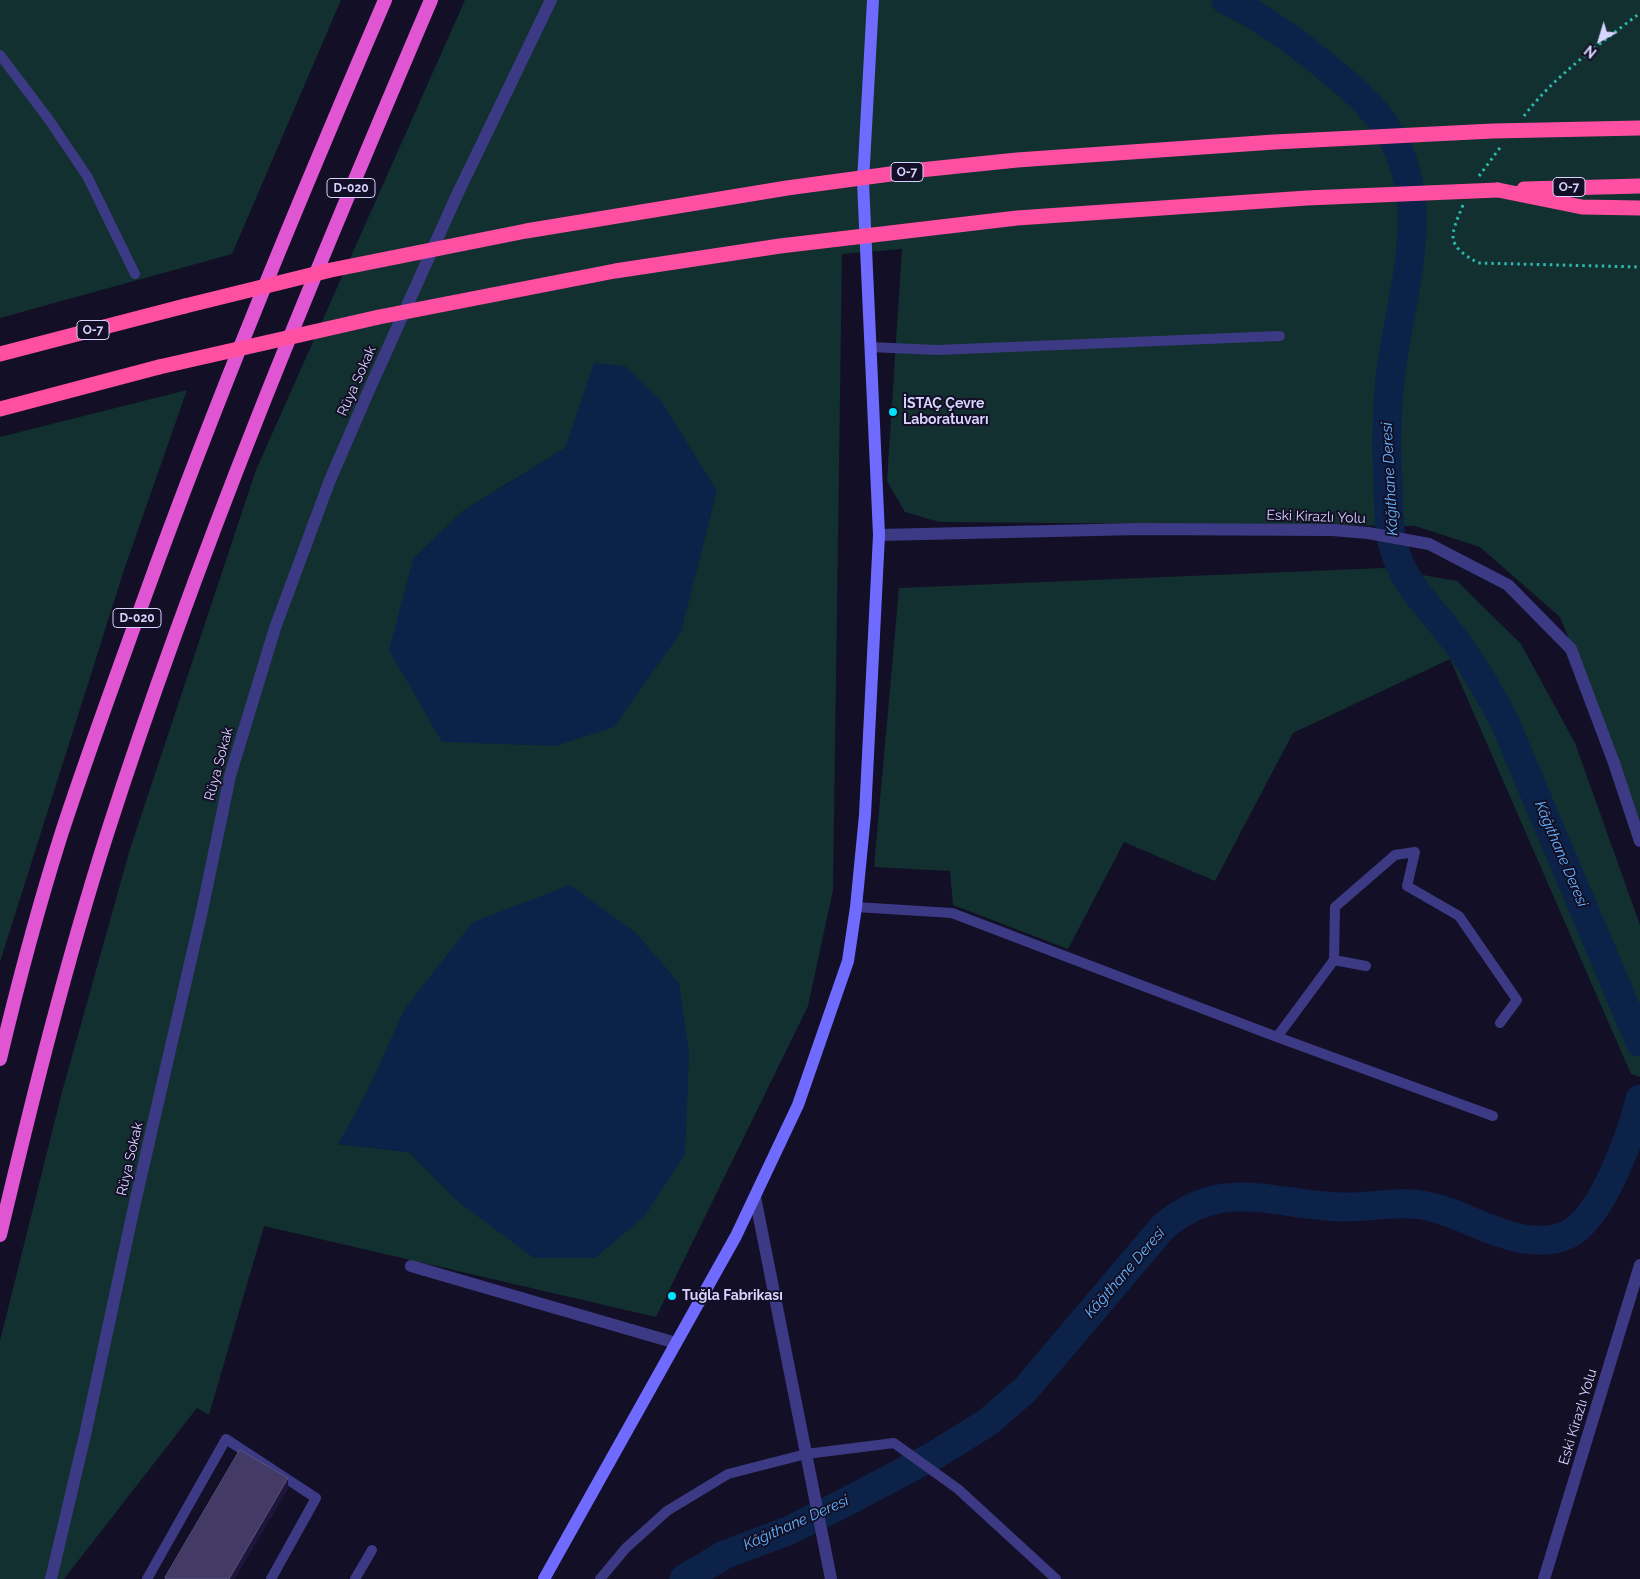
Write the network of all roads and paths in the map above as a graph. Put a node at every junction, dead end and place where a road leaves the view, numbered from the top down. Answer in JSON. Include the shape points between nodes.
{"nodes":[{"id":1,"x":385,"y":0,"type":"edge"},
{"id":2,"x":431,"y":0,"type":"edge"},
{"id":3,"x":551,"y":0,"type":"edge"},
{"id":4,"x":873,"y":0,"type":"edge"},
{"id":5,"x":0,"y":54,"type":"edge"},
{"id":6,"x":1640,"y":128,"type":"edge"},
{"id":7,"x":1640,"y":186,"type":"edge"},
{"id":8,"x":1498,"y":190,"type":"junction"},
{"id":9,"x":1640,"y":208,"type":"edge"},
{"id":10,"x":135,"y":274,"type":"dead end"},
{"id":11,"x":1280,"y":336,"type":"dead end"},
{"id":12,"x":870,"y":347,"type":"junction"},
{"id":13,"x":0,"y":354,"type":"edge"},
{"id":14,"x":0,"y":409,"type":"edge"},
{"id":15,"x":879,"y":535,"type":"junction"},
{"id":16,"x":1640,"y":841,"type":"edge"},
{"id":17,"x":856,"y":908,"type":"junction"},
{"id":18,"x":1334,"y":960,"type":"junction"},
{"id":19,"x":1366,"y":966,"type":"dead end"},
{"id":20,"x":1500,"y":1023,"type":"dead end"},
{"id":21,"x":1277,"y":1037,"type":"junction"},
{"id":22,"x":0,"y":1059,"type":"edge"},
{"id":23,"x":1493,"y":1116,"type":"dead end"},
{"id":24,"x":754,"y":1197,"type":"junction"},
{"id":25,"x":0,"y":1234,"type":"edge"},
{"id":26,"x":1640,"y":1265,"type":"edge"},
{"id":27,"x":411,"y":1266,"type":"dead end"},
{"id":28,"x":676,"y":1343,"type":"junction"},
{"id":29,"x":806,"y":1454,"type":"junction"},
{"id":30,"x":372,"y":1550,"type":"dead end"},
{"id":31,"x":50,"y":1579,"type":"edge"},
{"id":32,"x":147,"y":1579,"type":"edge"},
{"id":33,"x":271,"y":1579,"type":"edge"},
{"id":34,"x":355,"y":1579,"type":"edge"},
{"id":35,"x":544,"y":1579,"type":"edge"},
{"id":36,"x":600,"y":1579,"type":"edge"},
{"id":37,"x":831,"y":1579,"type":"edge"},
{"id":38,"x":1056,"y":1579,"type":"edge"},
{"id":39,"x":1544,"y":1579,"type":"edge"}],
"edges":[{"from":1,"to":22,"type":"highway","number":"D-020","via":[[304,188],[179,503],[114,681],[61,835]]},
{"from":2,"to":25,"type":"highway","number":"D-020","via":[[241,456],[137,743],[106,836],[50,1031]]},
{"from":3,"to":31,"type":"street","name":"Rüya Sokak","via":[[456,195],[368,390],[330,480],[275,628],[230,776],[85,1435]]},
{"from":4,"to":12,"type":"main road","via":[[863,182]]},
{"from":5,"to":10,"type":"lane","via":[[87,176]]},
{"from":6,"to":13,"type":"highway","number":"O-7","bridge":true,"via":[[1493,131],[1274,142],[920,170],[526,231],[331,270]]},
{"from":7,"to":8,"type":"highway","number":"O-7"},
{"from":8,"to":9,"type":"highway","via":[[1582,207]]},
{"from":8,"to":14,"type":"highway","number":"O-7","bridge":true,"via":[[1307,198],[1016,218],[780,246],[616,271],[398,313],[159,367]]},
{"from":11,"to":12,"type":"lane","via":[[937,350]]},
{"from":12,"to":15,"type":"main road"},
{"from":15,"to":16,"type":"street","name":"Eski Kirazlı Yolu","via":[[1139,529],[1332,530],[1429,544],[1508,585],[1571,649]]},
{"from":15,"to":17,"type":"main road","via":[[865,815]]},
{"from":17,"to":21,"type":"lane","via":[[952,913]]},
{"from":17,"to":24,"type":"main road","via":[[848,961],[798,1105]]},
{"from":18,"to":19,"type":"lane"},
{"from":18,"to":20,"type":"lane","via":[[1335,907],[1394,855],[1416,852],[1407,886],[1460,916],[1517,1000]]},
{"from":18,"to":21,"type":"lane"},
{"from":21,"to":23,"type":"lane"},
{"from":24,"to":28,"type":"main road","via":[[736,1236]]},
{"from":24,"to":29,"type":"street"},
{"from":26,"to":39,"type":"street","name":"Eski Kirazlı Yolu"},
{"from":27,"to":28,"type":"street"},
{"from":28,"to":35,"type":"main road"},
{"from":29,"to":36,"type":"lane","via":[[728,1474],[667,1511],[626,1548]]},
{"from":29,"to":37,"type":"street"},
{"from":29,"to":38,"type":"lane","via":[[894,1442],[958,1489]]},
{"from":30,"to":34,"type":"lane"},
{"from":32,"to":33,"type":"lane","via":[[226,1439],[316,1498]]}]}
